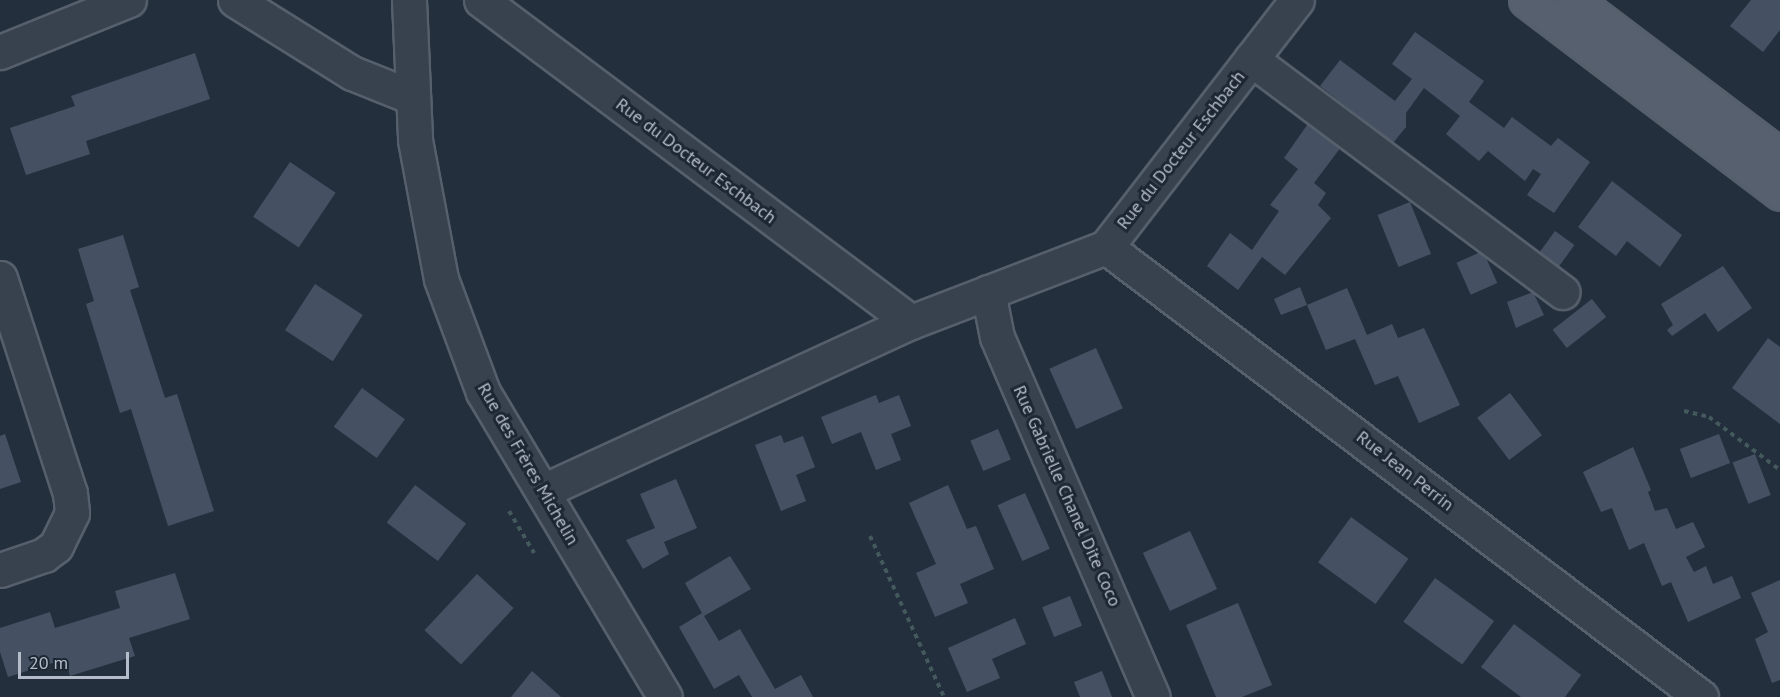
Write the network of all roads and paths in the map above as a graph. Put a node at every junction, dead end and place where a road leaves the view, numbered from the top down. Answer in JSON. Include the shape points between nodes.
{"nodes":[{"id":1,"x":235,"y":0,"type":"edge"},
{"id":2,"x":409,"y":0,"type":"edge"},
{"id":3,"x":482,"y":0,"type":"edge"},
{"id":4,"x":1297,"y":0,"type":"edge"},
{"id":5,"x":1526,"y":0,"type":"edge"},
{"id":6,"x":1574,"y":0,"type":"edge"},
{"id":7,"x":124,"y":1,"type":"edge"},
{"id":8,"x":0,"y":52,"type":"edge"},
{"id":9,"x":1251,"y":59,"type":"junction"},
{"id":10,"x":412,"y":97,"type":"junction"},
{"id":11,"x":1780,"y":156,"type":"edge"},
{"id":12,"x":1780,"y":193,"type":"edge"},
{"id":13,"x":1106,"y":247,"type":"junction"},
{"id":14,"x":0,"y":278,"type":"edge"},
{"id":15,"x":988,"y":292,"type":"junction"},
{"id":16,"x":1563,"y":292,"type":"dead end"},
{"id":17,"x":911,"y":322,"type":"junction"},
{"id":18,"x":1684,"y":411,"type":"dead end"},
{"id":19,"x":1780,"y":470,"type":"edge"},
{"id":20,"x":543,"y":491,"type":"junction"},
{"id":21,"x":870,"y":536,"type":"dead end"},
{"id":22,"x":0,"y":570,"type":"edge"},
{"id":23,"x":665,"y":697,"type":"edge"},
{"id":24,"x":944,"y":697,"type":"edge"},
{"id":25,"x":1154,"y":697,"type":"edge"},
{"id":26,"x":1701,"y":697,"type":"edge"}],
"edges":[{"from":1,"to":10,"type":"street","via":[[352,73]]},
{"from":2,"to":10,"type":"street","name":"Rue des Frères Michelin"},
{"from":3,"to":17,"type":"street","name":"Rue du Docteur Eschbach"},
{"from":4,"to":9,"type":"street","name":"Rue du Docteur Eschbach"},
{"from":5,"to":12,"type":"main road"},
{"from":6,"to":11,"type":"main road"},
{"from":7,"to":8,"type":"street"},
{"from":9,"to":13,"type":"street","name":"Rue du Docteur Eschbach"},
{"from":9,"to":16,"type":"street","name":"Rue du Docteur Eschbach"},
{"from":10,"to":20,"type":"street","name":"Rue des Frères Michelin","via":[[415,140],[441,279],[483,392]]},
{"from":13,"to":15,"type":"street","name":"Rue du Docteur Eschbach"},
{"from":13,"to":26,"type":"street","name":"Rue Jean Perrin"},
{"from":14,"to":22,"type":"street","via":[[70,493],[72,513],[56,546],[44,555]]},
{"from":15,"to":17,"type":"street","name":"Rue du Docteur Eschbach"},
{"from":15,"to":25,"type":"street","name":"Rue Gabrielle Chanel Dite Coco","via":[[997,337]]},
{"from":17,"to":20,"type":"street","name":"Rue du Docteur Eschbach"},
{"from":18,"to":19,"type":"path","via":[[1709,417]]},
{"from":20,"to":23,"type":"street","name":"Rue des Frères Michelin"},
{"from":21,"to":24,"type":"path"}]}
